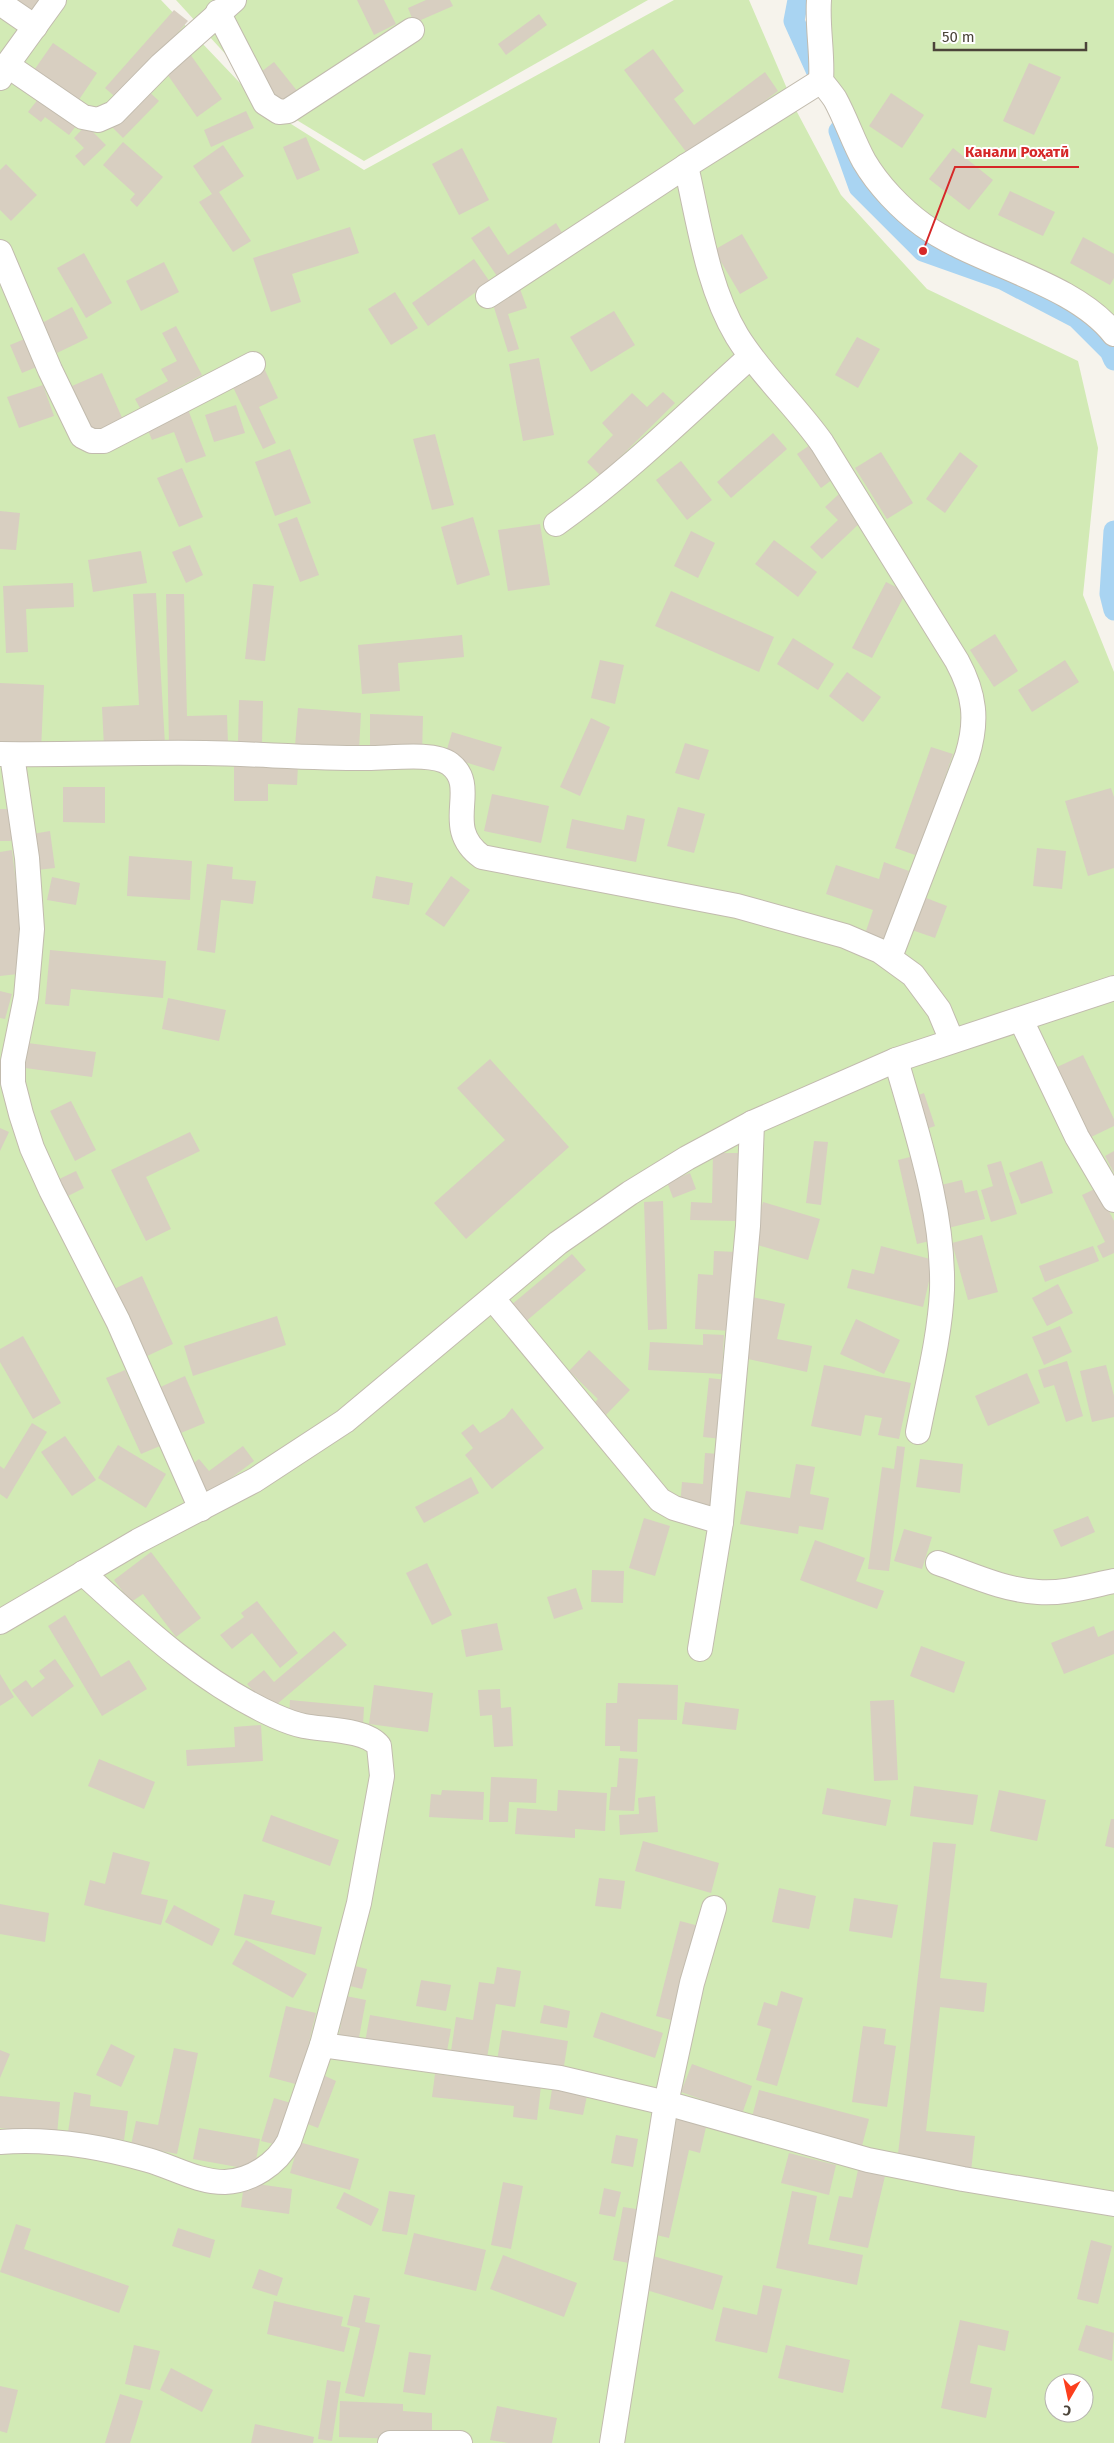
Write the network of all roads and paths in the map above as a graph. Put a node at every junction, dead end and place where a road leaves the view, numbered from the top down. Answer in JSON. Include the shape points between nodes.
{"nodes":[{"id":1,"x":54,"y":0,"type":"edge"},
{"id":2,"x":819,"y":0,"type":"edge"},
{"id":3,"x":0,"y":3,"type":"edge"},
{"id":4,"x":226,"y":6,"type":"edge"},
{"id":5,"x":35,"y":27,"type":"junction"},
{"id":6,"x":412,"y":30,"type":"dead end"},
{"id":7,"x":4,"y":71,"type":"edge"},
{"id":8,"x":821,"y":81,"type":"junction"},
{"id":9,"x":686,"y":166,"type":"junction"},
{"id":10,"x":0,"y":252,"type":"edge"},
{"id":11,"x":488,"y":296,"type":"dead end"},
{"id":12,"x":1114,"y":334,"type":"edge"},
{"id":13,"x":750,"y":357,"type":"junction"},
{"id":14,"x":253,"y":364,"type":"dead end"},
{"id":15,"x":556,"y":524,"type":"dead end"},
{"id":16,"x":6,"y":755,"type":"edge"},
{"id":17,"x":890,"y":957,"type":"junction"},
{"id":18,"x":1114,"y":988,"type":"edge"},
{"id":19,"x":1021,"y":1020,"type":"junction"},
{"id":20,"x":952,"y":1041,"type":"junction"},
{"id":21,"x":896,"y":1060,"type":"junction"},
{"id":22,"x":752,"y":1122,"type":"junction"},
{"id":23,"x":1114,"y":1200,"type":"edge"},
{"id":24,"x":493,"y":1300,"type":"junction"},
{"id":25,"x":918,"y":1432,"type":"dead end"},
{"id":26,"x":201,"y":1509,"type":"junction"},
{"id":27,"x":721,"y":1522,"type":"junction"},
{"id":28,"x":938,"y":1563,"type":"dead end"},
{"id":29,"x":83,"y":1573,"type":"junction"},
{"id":30,"x":1114,"y":1580,"type":"edge"},
{"id":31,"x":0,"y":1622,"type":"edge"},
{"id":32,"x":700,"y":1649,"type":"dead end"},
{"id":33,"x":714,"y":1908,"type":"dead end"},
{"id":34,"x":322,"y":2045,"type":"junction"},
{"id":35,"x":666,"y":2103,"type":"junction"},
{"id":36,"x":0,"y":2142,"type":"edge"},
{"id":37,"x":1114,"y":2204,"type":"edge"},
{"id":38,"x":390,"y":2443,"type":"edge"},
{"id":39,"x":460,"y":2443,"type":"edge"},
{"id":40,"x":612,"y":2443,"type":"edge"}],
"edges":[{"from":1,"to":5,"type":"street"},
{"from":2,"to":8,"type":"street"},
{"from":3,"to":5,"type":"street"},
{"from":4,"to":6,"type":"street","via":[[265,103],[273,110],[284,112]]},
{"from":4,"to":7,"type":"street","via":[[106,118],[83,117]]},
{"from":5,"to":7,"type":"street"},
{"from":8,"to":9,"type":"street"},
{"from":8,"to":12,"type":"street","via":[[835,99],[865,163],[907,211],[948,240],[1064,295],[1106,324]]},
{"from":9,"to":11,"type":"street"},
{"from":9,"to":13,"type":"street","via":[[716,288],[730,323]]},
{"from":10,"to":14,"type":"street","via":[[82,436],[92,441],[104,441]]},
{"from":13,"to":15,"type":"street","via":[[640,457]]},
{"from":13,"to":17,"type":"street","via":[[797,409],[822,443],[957,661],[973,701],[974,726],[967,756]]},
{"from":16,"to":17,"type":"street","via":[[203,753],[436,758],[450,764],[458,773],[463,787],[462,831],[471,849],[482,857],[737,906],[844,936]]},
{"from":16,"to":26,"type":"street","via":[[29,872],[32,929],[29,976],[12,1061],[21,1114],[51,1190],[118,1320]]},
{"from":17,"to":20,"type":"street","via":[[913,975],[927,992],[939,1010]]},
{"from":18,"to":19,"type":"street"},
{"from":19,"to":20,"type":"street"},
{"from":19,"to":23,"type":"street","via":[[1077,1137]]},
{"from":20,"to":21,"type":"street"},
{"from":21,"to":22,"type":"street"},
{"from":21,"to":25,"type":"street","via":[[917,1136],[941,1248],[940,1312]]},
{"from":22,"to":24,"type":"street","via":[[630,1193],[558,1243]]},
{"from":22,"to":27,"type":"street","via":[[748,1226]]},
{"from":24,"to":26,"type":"street","via":[[345,1421],[254,1480]]},
{"from":24,"to":27,"type":"street","via":[[660,1500],[674,1508]]},
{"from":26,"to":29,"type":"street"},
{"from":27,"to":32,"type":"street"},
{"from":28,"to":30,"type":"street","via":[[997,1584],[1039,1592],[1064,1591]]},
{"from":29,"to":31,"type":"street"},
{"from":29,"to":34,"type":"street","via":[[136,1621],[209,1678],[252,1704],[302,1725],[369,1737],[379,1746],[382,1776],[359,1903]]},
{"from":33,"to":35,"type":"street","via":[[692,1983]]},
{"from":34,"to":35,"type":"street","via":[[560,2078]]},
{"from":34,"to":36,"type":"street","via":[[283,2151],[266,2167],[238,2180],[210,2181],[148,2160],[82,2145]]},
{"from":35,"to":37,"type":"street","via":[[868,2160]]},
{"from":35,"to":40,"type":"street"},
{"from":38,"to":39,"type":"street"}]}
